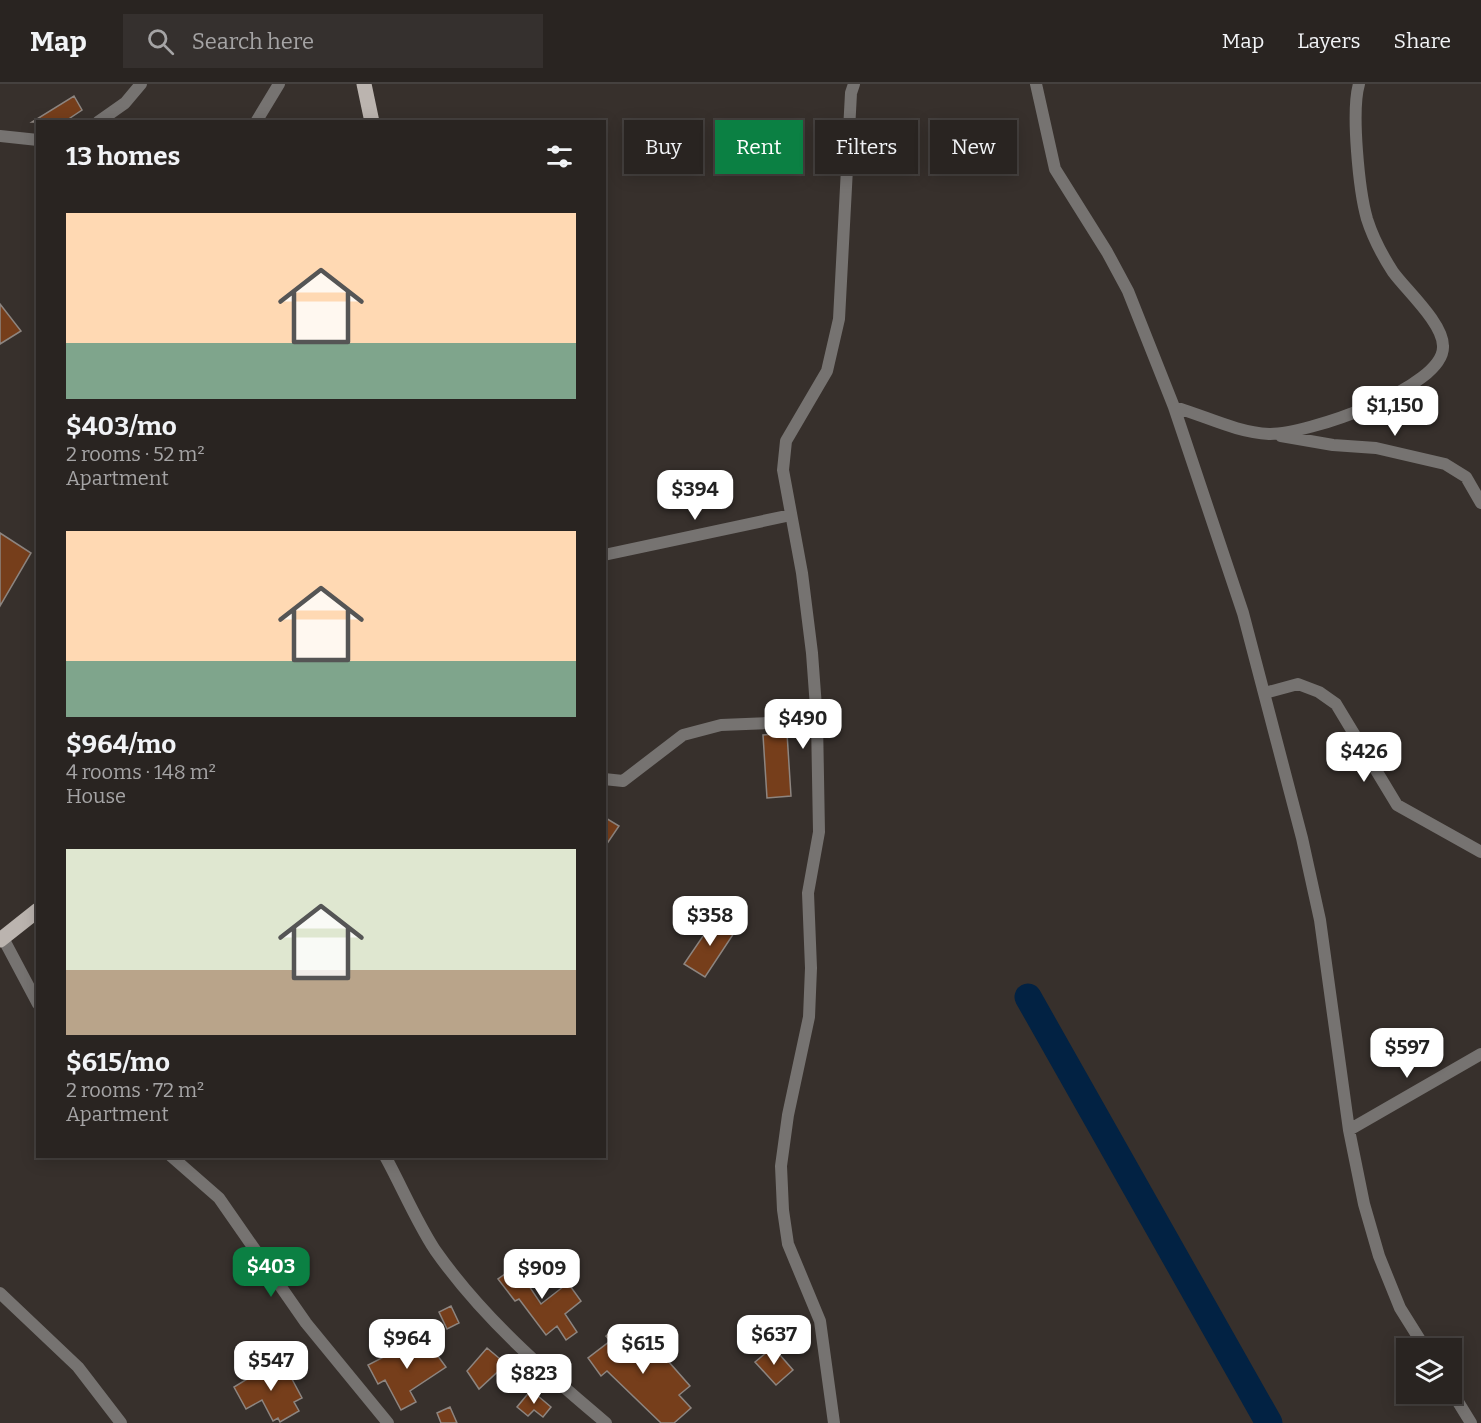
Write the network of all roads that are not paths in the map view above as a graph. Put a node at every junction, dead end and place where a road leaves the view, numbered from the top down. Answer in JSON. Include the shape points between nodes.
{"nodes":[{"id":1,"x":141,"y":84,"type":"edge"},
{"id":2,"x":279,"y":84,"type":"edge"},
{"id":3,"x":364,"y":84,"type":"edge"},
{"id":4,"x":854,"y":84,"type":"edge"},
{"id":5,"x":1036,"y":84,"type":"edge"},
{"id":6,"x":1359,"y":84,"type":"edge"},
{"id":7,"x":101,"y":120,"type":"edge"},
{"id":8,"x":257,"y":120,"type":"edge"},
{"id":9,"x":372,"y":120,"type":"edge"},
{"id":10,"x":0,"y":136,"type":"edge"},
{"id":11,"x":36,"y":140,"type":"edge"},
{"id":12,"x":1174,"y":406,"type":"junction"},
{"id":13,"x":1272,"y":434,"type":"junction"},
{"id":14,"x":1481,"y":502,"type":"edge"},
{"id":15,"x":791,"y":515,"type":"junction"},
{"id":16,"x":606,"y":555,"type":"edge"},
{"id":17,"x":1265,"y":693,"type":"junction"},
{"id":18,"x":817,"y":721,"type":"junction"},
{"id":19,"x":606,"y":779,"type":"edge"},
{"id":20,"x":1481,"y":852,"type":"edge"},
{"id":21,"x":36,"y":912,"type":"edge"},
{"id":22,"x":1,"y":939,"type":"edge"},
{"id":23,"x":36,"y":1000,"type":"edge"},
{"id":24,"x":1481,"y":1054,"type":"edge"},
{"id":25,"x":1349,"y":1130,"type":"junction"},
{"id":26,"x":173,"y":1158,"type":"edge"},
{"id":27,"x":386,"y":1158,"type":"edge"},
{"id":28,"x":0,"y":1293,"type":"edge"},
{"id":29,"x":1419,"y":1338,"type":"edge"},
{"id":30,"x":1459,"y":1404,"type":"edge"},
{"id":31,"x":121,"y":1423,"type":"edge"},
{"id":32,"x":388,"y":1423,"type":"edge"},
{"id":33,"x":606,"y":1423,"type":"edge"},
{"id":34,"x":834,"y":1423,"type":"edge"},
{"id":35,"x":1471,"y":1423,"type":"edge"}],
"edges":[{"from":1,"to":7,"type":"street","via":[[125,103]]},
{"from":2,"to":8,"type":"street"},
{"from":3,"to":9,"type":"main road"},
{"from":4,"to":15,"type":"street","via":[[838,320],[827,371],[786,441],[783,470]]},
{"from":5,"to":12,"type":"street","via":[[1055,169],[1128,291]]},
{"from":6,"to":13,"type":"street","via":[[1355,124],[1367,218],[1385,259],[1428,313],[1444,344],[1442,359],[1422,378],[1389,398],[1306,429]]},
{"from":10,"to":11,"type":"street"},
{"from":12,"to":13,"type":"street","via":[[1237,429]]},
{"from":12,"to":17,"type":"street","via":[[1244,613]]},
{"from":13,"to":14,"type":"street","via":[[1376,448],[1445,464],[1466,477]]},
{"from":15,"to":16,"type":"street"},
{"from":15,"to":18,"type":"street","via":[[812,653]]},
{"from":17,"to":20,"type":"street","via":[[1298,684],[1336,704],[1397,805]]},
{"from":17,"to":25,"type":"street","via":[[1320,920]]},
{"from":18,"to":19,"type":"street","via":[[721,725],[683,735],[623,781]]},
{"from":18,"to":34,"type":"street","via":[[819,832],[808,893],[809,1017],[781,1166],[788,1244],[820,1321]]},
{"from":21,"to":22,"type":"main road"},
{"from":22,"to":23,"type":"street"},
{"from":24,"to":25,"type":"street"},
{"from":25,"to":29,"type":"street","via":[[1364,1204],[1380,1256],[1400,1308]]},
{"from":26,"to":32,"type":"street","via":[[219,1198],[306,1323]]},
{"from":27,"to":33,"type":"street","via":[[435,1249],[484,1309],[533,1363]]},
{"from":28,"to":31,"type":"street","via":[[78,1367]]},
{"from":30,"to":35,"type":"street"}]}
